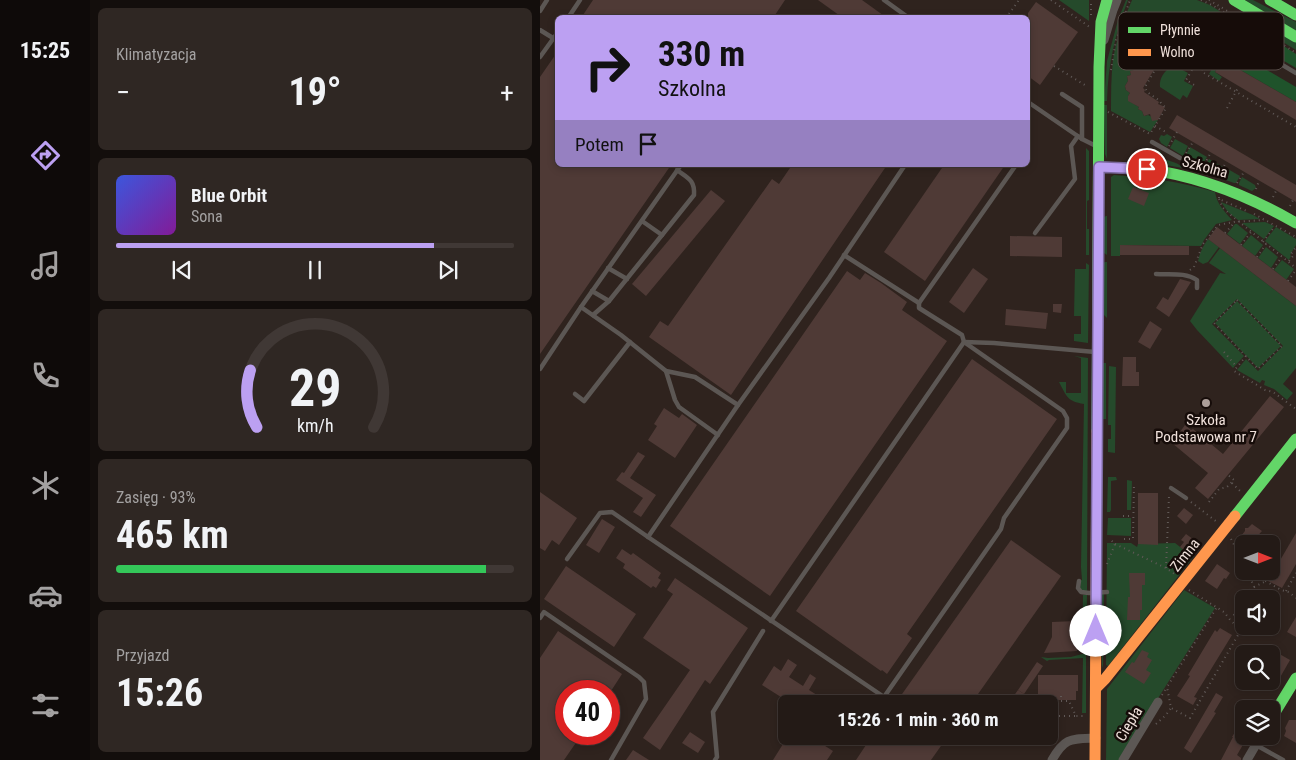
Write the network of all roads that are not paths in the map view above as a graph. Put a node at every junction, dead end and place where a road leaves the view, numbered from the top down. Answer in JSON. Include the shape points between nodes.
{"nodes":[{"id":1,"x":547,"y":0,"type":"edge"},
{"id":2,"x":580,"y":0,"type":"edge"},
{"id":3,"x":884,"y":0,"type":"edge"},
{"id":4,"x":1100,"y":0,"type":"edge"},
{"id":5,"x":1107,"y":0,"type":"edge"},
{"id":6,"x":1117,"y":0,"type":"edge"},
{"id":7,"x":1234,"y":0,"type":"edge"},
{"id":8,"x":1270,"y":0,"type":"edge"},
{"id":9,"x":540,"y":10,"type":"edge"},
{"id":10,"x":1254,"y":12,"type":"edge"},
{"id":11,"x":570,"y":15,"type":"edge"},
{"id":12,"x":905,"y":15,"type":"edge"},
{"id":13,"x":1296,"y":15,"type":"edge"},
{"id":14,"x":1101,"y":22,"type":"junction"},
{"id":15,"x":540,"y":30,"type":"edge"},
{"id":16,"x":1284,"y":30,"type":"edge"},
{"id":17,"x":555,"y":36,"type":"edge"},
{"id":18,"x":1296,"y":37,"type":"edge"},
{"id":19,"x":553,"y":38,"type":"junction"},
{"id":20,"x":540,"y":57,"type":"edge"},
{"id":21,"x":1284,"y":65,"type":"edge"},
{"id":22,"x":1099,"y":67,"type":"junction"},
{"id":23,"x":1296,"y":72,"type":"edge"},
{"id":24,"x":1062,"y":94,"type":"dead end"},
{"id":25,"x":1030,"y":103,"type":"edge"},
{"id":26,"x":1080,"y":138,"type":"junction"},
{"id":27,"x":1152,"y":142,"type":"dead end"},
{"id":28,"x":1099,"y":147,"type":"junction"},
{"id":29,"x":1180,"y":158,"type":"dead end"},
{"id":30,"x":679,"y":167,"type":"edge"},
{"id":31,"x":904,"y":167,"type":"edge"},
{"id":32,"x":1015,"y":167,"type":"edge"},
{"id":33,"x":1099,"y":167,"type":"junction"},
{"id":34,"x":642,"y":221,"type":"junction"},
{"id":35,"x":1296,"y":222,"type":"edge"},
{"id":36,"x":1036,"y":233,"type":"dead end"},
{"id":37,"x":662,"y":235,"type":"junction"},
{"id":38,"x":844,"y":255,"type":"junction"},
{"id":39,"x":608,"y":268,"type":"junction"},
{"id":40,"x":1156,"y":274,"type":"dead end"},
{"id":41,"x":627,"y":279,"type":"junction"},
{"id":42,"x":1197,"y":288,"type":"dead end"},
{"id":43,"x":592,"y":291,"type":"junction"},
{"id":44,"x":609,"y":301,"type":"junction"},
{"id":45,"x":919,"y":303,"type":"junction"},
{"id":46,"x":581,"y":307,"type":"junction"},
{"id":47,"x":592,"y":315,"type":"junction"},
{"id":48,"x":630,"y":342,"type":"junction"},
{"id":49,"x":964,"y":342,"type":"junction"},
{"id":50,"x":1097,"y":353,"type":"junction"},
{"id":51,"x":540,"y":369,"type":"edge"},
{"id":52,"x":666,"y":371,"type":"junction"},
{"id":53,"x":575,"y":394,"type":"dead end"},
{"id":54,"x":738,"y":405,"type":"junction"},
{"id":55,"x":718,"y":434,"type":"junction"},
{"id":56,"x":1296,"y":439,"type":"edge"},
{"id":57,"x":1172,"y":488,"type":"dead end"},
{"id":58,"x":1186,"y":498,"type":"road end"},
{"id":59,"x":648,"y":537,"type":"junction"},
{"id":60,"x":567,"y":559,"type":"dead end"},
{"id":61,"x":1079,"y":581,"type":"dead end"},
{"id":62,"x":1102,"y":592,"type":"junction"},
{"id":63,"x":540,"y":618,"type":"edge"},
{"id":64,"x":771,"y":621,"type":"junction"},
{"id":65,"x":762,"y":631,"type":"dead end"},
{"id":66,"x":1296,"y":678,"type":"edge"},
{"id":67,"x":1096,"y":688,"type":"junction"},
{"id":68,"x":1158,"y":702,"type":"dead end"},
{"id":69,"x":1280,"y":705,"type":"edge"},
{"id":70,"x":1096,"y":738,"type":"junction"},
{"id":71,"x":1256,"y":745,"type":"joint"},
{"id":72,"x":611,"y":760,"type":"edge"},
{"id":73,"x":715,"y":760,"type":"edge"},
{"id":74,"x":1052,"y":760,"type":"edge"},
{"id":75,"x":1095,"y":760,"type":"edge"},
{"id":76,"x":1123,"y":760,"type":"edge"},
{"id":77,"x":1247,"y":760,"type":"edge"},
{"id":78,"x":1283,"y":760,"type":"edge"}],
"edges":[{"from":1,"to":9,"type":"lane"},
{"from":2,"to":11,"type":"lane"},
{"from":3,"to":12,"type":"lane"},
{"from":4,"to":14,"type":"street"},
{"from":5,"to":14,"type":"street"},
{"from":6,"to":22,"type":"street"},
{"from":7,"to":10,"type":"street"},
{"from":8,"to":13,"type":"street"},
{"from":14,"to":22,"type":"street"},
{"from":15,"to":19,"type":"lane"},
{"from":16,"to":18,"type":"street"},
{"from":17,"to":19,"type":"lane"},
{"from":19,"to":20,"type":"lane"},
{"from":21,"to":23,"type":"lane"},
{"from":22,"to":28,"type":"street"},
{"from":24,"to":26,"type":"lane","via":[[1082,107]]},
{"from":25,"to":26,"type":"lane"},
{"from":26,"to":28,"type":"lane"},
{"from":26,"to":36,"type":"lane","via":[[1071,146],[1075,179]]},
{"from":27,"to":29,"type":"lane"},
{"from":28,"to":33,"type":"street"},
{"from":30,"to":34,"type":"lane"},
{"from":30,"to":37,"type":"lane","via":[[692,180],[694,195]]},
{"from":31,"to":38,"type":"lane"},
{"from":32,"to":45,"type":"lane"},
{"from":33,"to":35,"type":"street","name":"Szkolna","via":[[1147,169],[1210,183],[1253,199]]},
{"from":33,"to":50,"type":"street"},
{"from":34,"to":37,"type":"lane"},
{"from":34,"to":39,"type":"lane"},
{"from":37,"to":41,"type":"lane"},
{"from":38,"to":45,"type":"lane"},
{"from":38,"to":54,"type":"lane"},
{"from":39,"to":41,"type":"lane"},
{"from":39,"to":43,"type":"lane"},
{"from":40,"to":42,"type":"lane","via":[[1191,277],[1197,280]]},
{"from":41,"to":44,"type":"lane"},
{"from":43,"to":44,"type":"lane"},
{"from":43,"to":46,"type":"lane"},
{"from":44,"to":47,"type":"lane"},
{"from":45,"to":49,"type":"lane","via":[[919,308],[962,335]]},
{"from":46,"to":47,"type":"lane"},
{"from":46,"to":51,"type":"lane"},
{"from":47,"to":48,"type":"lane"},
{"from":48,"to":52,"type":"lane"},
{"from":48,"to":53,"type":"lane","via":[[584,401]]},
{"from":49,"to":50,"type":"lane"},
{"from":49,"to":64,"type":"lane"},
{"from":49,"to":64,"type":"lane","via":[[1063,411],[1067,418],[1067,428],[1004,518],[1001,529],[884,698]]},
{"from":50,"to":62,"type":"street"},
{"from":52,"to":54,"type":"lane","via":[[695,377]]},
{"from":52,"to":55,"type":"lane","via":[[679,407]]},
{"from":54,"to":55,"type":"lane"},
{"from":55,"to":59,"type":"lane"},
{"from":56,"to":67,"type":"street","name":"Zimna"},
{"from":57,"to":58,"type":"lane"},
{"from":59,"to":60,"type":"lane","via":[[612,512],[600,513]]},
{"from":59,"to":64,"type":"lane"},
{"from":61,"to":62,"type":"lane","via":[[1080,592]]},
{"from":62,"to":67,"type":"street"},
{"from":63,"to":72,"type":"lane","via":[[544,612],[644,682],[646,699]]},
{"from":65,"to":73,"type":"lane","via":[[713,712]]},
{"from":66,"to":69,"type":"street"},
{"from":67,"to":70,"type":"street"},
{"from":68,"to":76,"type":"street","name":"Ciepła"},
{"from":70,"to":74,"type":"street","via":[[1069,740],[1058,749]]},
{"from":70,"to":75,"type":"street"},
{"from":71,"to":77,"type":"street"},
{"from":71,"to":78,"type":"lane"}]}
